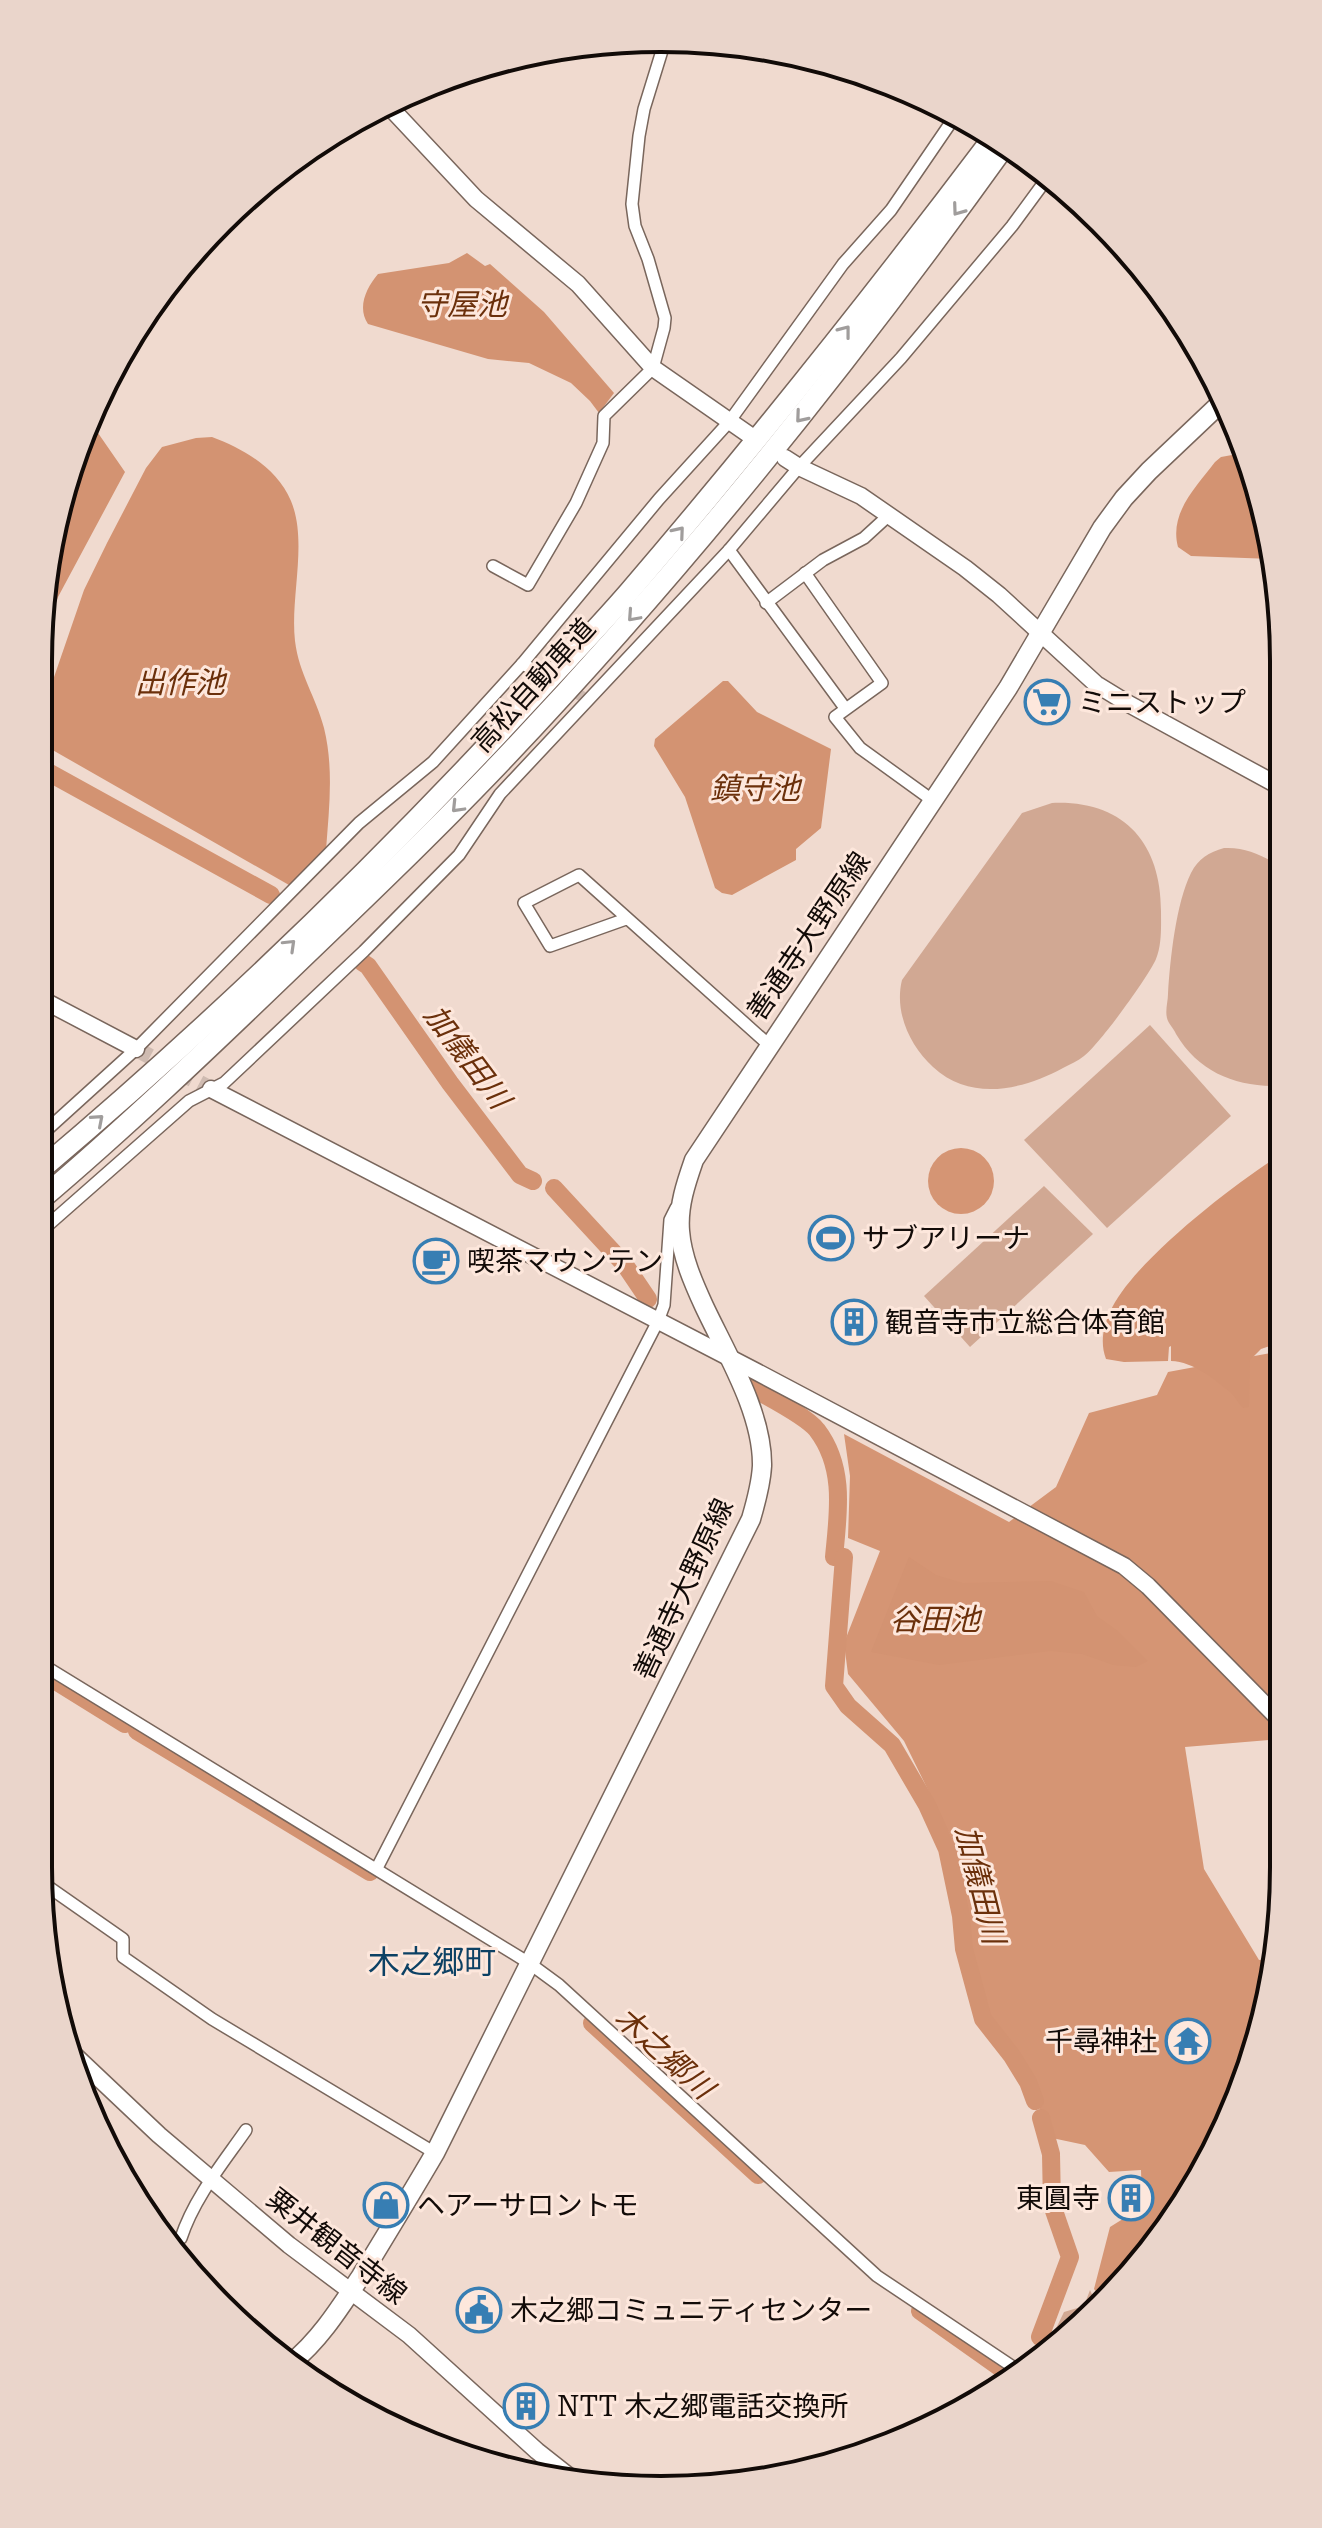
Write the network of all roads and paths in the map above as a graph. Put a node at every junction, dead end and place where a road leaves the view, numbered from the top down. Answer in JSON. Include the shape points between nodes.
{"nodes":[{"id":1,"x":662,"y":52,"type":"edge"},
{"id":2,"x":396,"y":113,"type":"edge"},
{"id":3,"x":949,"y":125,"type":"edge"},
{"id":4,"x":986,"y":147,"type":"edge"},
{"id":5,"x":998,"y":155,"type":"edge"},
{"id":6,"x":1042,"y":186,"type":"edge"},
{"id":7,"x":653,"y":368,"type":"junction"},
{"id":8,"x":1215,"y":408,"type":"edge"},
{"id":9,"x":729,"y":422,"type":"junction"},
{"id":10,"x":748,"y":434,"type":"dead end"},
{"id":11,"x":792,"y":462,"type":"junction"},
{"id":12,"x":888,"y":516,"type":"junction"},
{"id":13,"x":729,"y":550,"type":"junction"},
{"id":14,"x":493,"y":566,"type":"dead end"},
{"id":15,"x":805,"y":573,"type":"junction"},
{"id":16,"x":766,"y":603,"type":"junction"},
{"id":17,"x":1041,"y":632,"type":"junction"},
{"id":18,"x":522,"y":664,"type":"junction"},
{"id":19,"x":535,"y":670,"type":"tunnel mouth"},
{"id":20,"x":845,"y":708,"type":"junction"},
{"id":21,"x":1270,"y":781,"type":"edge"},
{"id":22,"x":932,"y":800,"type":"junction"},
{"id":23,"x":626,"y":919,"type":"junction"},
{"id":24,"x":52,"y":1005,"type":"edge"},
{"id":25,"x":769,"y":1045,"type":"junction"},
{"id":26,"x":136,"y":1049,"type":"junction"},
{"id":27,"x":211,"y":1089,"type":"junction"},
{"id":28,"x":52,"y":1125,"type":"edge"},
{"id":29,"x":52,"y":1160,"type":"edge"},
{"id":30,"x":52,"y":1189,"type":"edge"},
{"id":31,"x":681,"y":1197,"type":"junction"},
{"id":32,"x":52,"y":1222,"type":"edge"},
{"id":33,"x":658,"y":1321,"type":"junction"},
{"id":34,"x":728,"y":1357,"type":"junction"},
{"id":35,"x":52,"y":1671,"type":"edge"},
{"id":36,"x":1270,"y":1710,"type":"edge"},
{"id":37,"x":377,"y":1868,"type":"junction"},
{"id":38,"x":53,"y":1890,"type":"edge"},
{"id":39,"x":529,"y":1963,"type":"junction"},
{"id":40,"x":85,"y":2065,"type":"edge"},
{"id":41,"x":246,"y":2130,"type":"dead end"},
{"id":42,"x":435,"y":2153,"type":"junction"},
{"id":43,"x":211,"y":2179,"type":"junction"},
{"id":44,"x":181,"y":2238,"type":"dead end"},
{"id":45,"x":352,"y":2290,"type":"junction"},
{"id":46,"x":298,"y":2356,"type":"edge"},
{"id":47,"x":1010,"y":2365,"type":"edge"},
{"id":48,"x":557,"y":2467,"type":"edge"}],
"edges":[{"from":1,"to":7,"type":"street","via":[[644,109],[632,204],[665,318]]},
{"from":2,"to":7,"type":"street","via":[[476,199],[578,284]]},
{"from":3,"to":9,"type":"street"},
{"from":29,"to":4,"type":"highway","name":"高松自動車道","one_way":true,"via":[[219,1013],[397,841],[500,732],[627,594],[794,395]]},
{"from":5,"to":30,"type":"highway","name":"高松自動車道","one_way":true,"via":[[808,409],[643,605],[500,763],[229,1029]]},
{"from":6,"to":11,"type":"street","via":[[901,358]]},
{"from":7,"to":9,"type":"street"},
{"from":7,"to":14,"type":"street","via":[[604,416],[603,443],[576,503],[528,585]]},
{"from":8,"to":17,"type":"main road","name":"善通寺大野原線","via":[[1124,498]]},
{"from":9,"to":10,"type":"street"},
{"from":9,"to":18,"type":"street"},
{"from":11,"to":12,"type":"street","via":[[861,496]]},
{"from":11,"to":13,"type":"street"},
{"from":12,"to":15,"type":"street","via":[[864,538]]},
{"from":12,"to":17,"type":"street","via":[[965,568]]},
{"from":13,"to":16,"type":"street"},
{"from":13,"to":27,"type":"street","via":[[500,794],[459,855],[335,979],[224,1083]]},
{"from":15,"to":16,"type":"street"},
{"from":15,"to":20,"type":"street","via":[[882,683]]},
{"from":16,"to":20,"type":"street"},
{"from":17,"to":21,"type":"street","via":[[1096,684]]},
{"from":17,"to":22,"type":"main road","name":"善通寺大野原線"},
{"from":18,"to":19,"type":"street"},
{"from":18,"to":26,"type":"street","via":[[433,762],[359,823]]},
{"from":20,"to":22,"type":"street","via":[[835,717],[860,748]]},
{"from":22,"to":25,"type":"main road","name":"善通寺大野原線"},
{"from":23,"to":23,"type":"street","via":[[579,875],[524,903],[550,946]]},
{"from":23,"to":25,"type":"street"},
{"from":24,"to":26,"type":"street"},
{"from":25,"to":31,"type":"main road","name":"善通寺大野原線","via":[[694,1160]]},
{"from":26,"to":28,"type":"street"},
{"from":27,"to":32,"type":"street","via":[[189,1101]]},
{"from":27,"to":33,"type":"street"},
{"from":31,"to":33,"type":"street","via":[[670,1220],[664,1305]]},
{"from":31,"to":34,"type":"main road","name":"善通寺大野原線","via":[[679,1229],[685,1258]]},
{"from":33,"to":34,"type":"street"},
{"from":33,"to":37,"type":"street"},
{"from":34,"to":36,"type":"street","via":[[1124,1566]]},
{"from":34,"to":39,"type":"main road","name":"善通寺大野原線","via":[[759,1438],[762,1465],[751,1519]]},
{"from":35,"to":37,"type":"street"},
{"from":37,"to":39,"type":"street"},
{"from":38,"to":42,"type":"street","via":[[123,1939],[123,1957],[212,2019]]},
{"from":39,"to":42,"type":"main road","name":"善通寺大野原線"},
{"from":39,"to":47,"type":"street","via":[[877,2276]]},
{"from":40,"to":43,"type":"street","name":"粟井観音寺線"},
{"from":41,"to":43,"type":"street"},
{"from":42,"to":45,"type":"main road","name":"善通寺大野原線"},
{"from":43,"to":44,"type":"street"},
{"from":43,"to":45,"type":"street","name":"粟井観音寺線"},
{"from":45,"to":46,"type":"main road","name":"善通寺大野原線"},
{"from":45,"to":48,"type":"street","name":"粟井観音寺線"}]}
